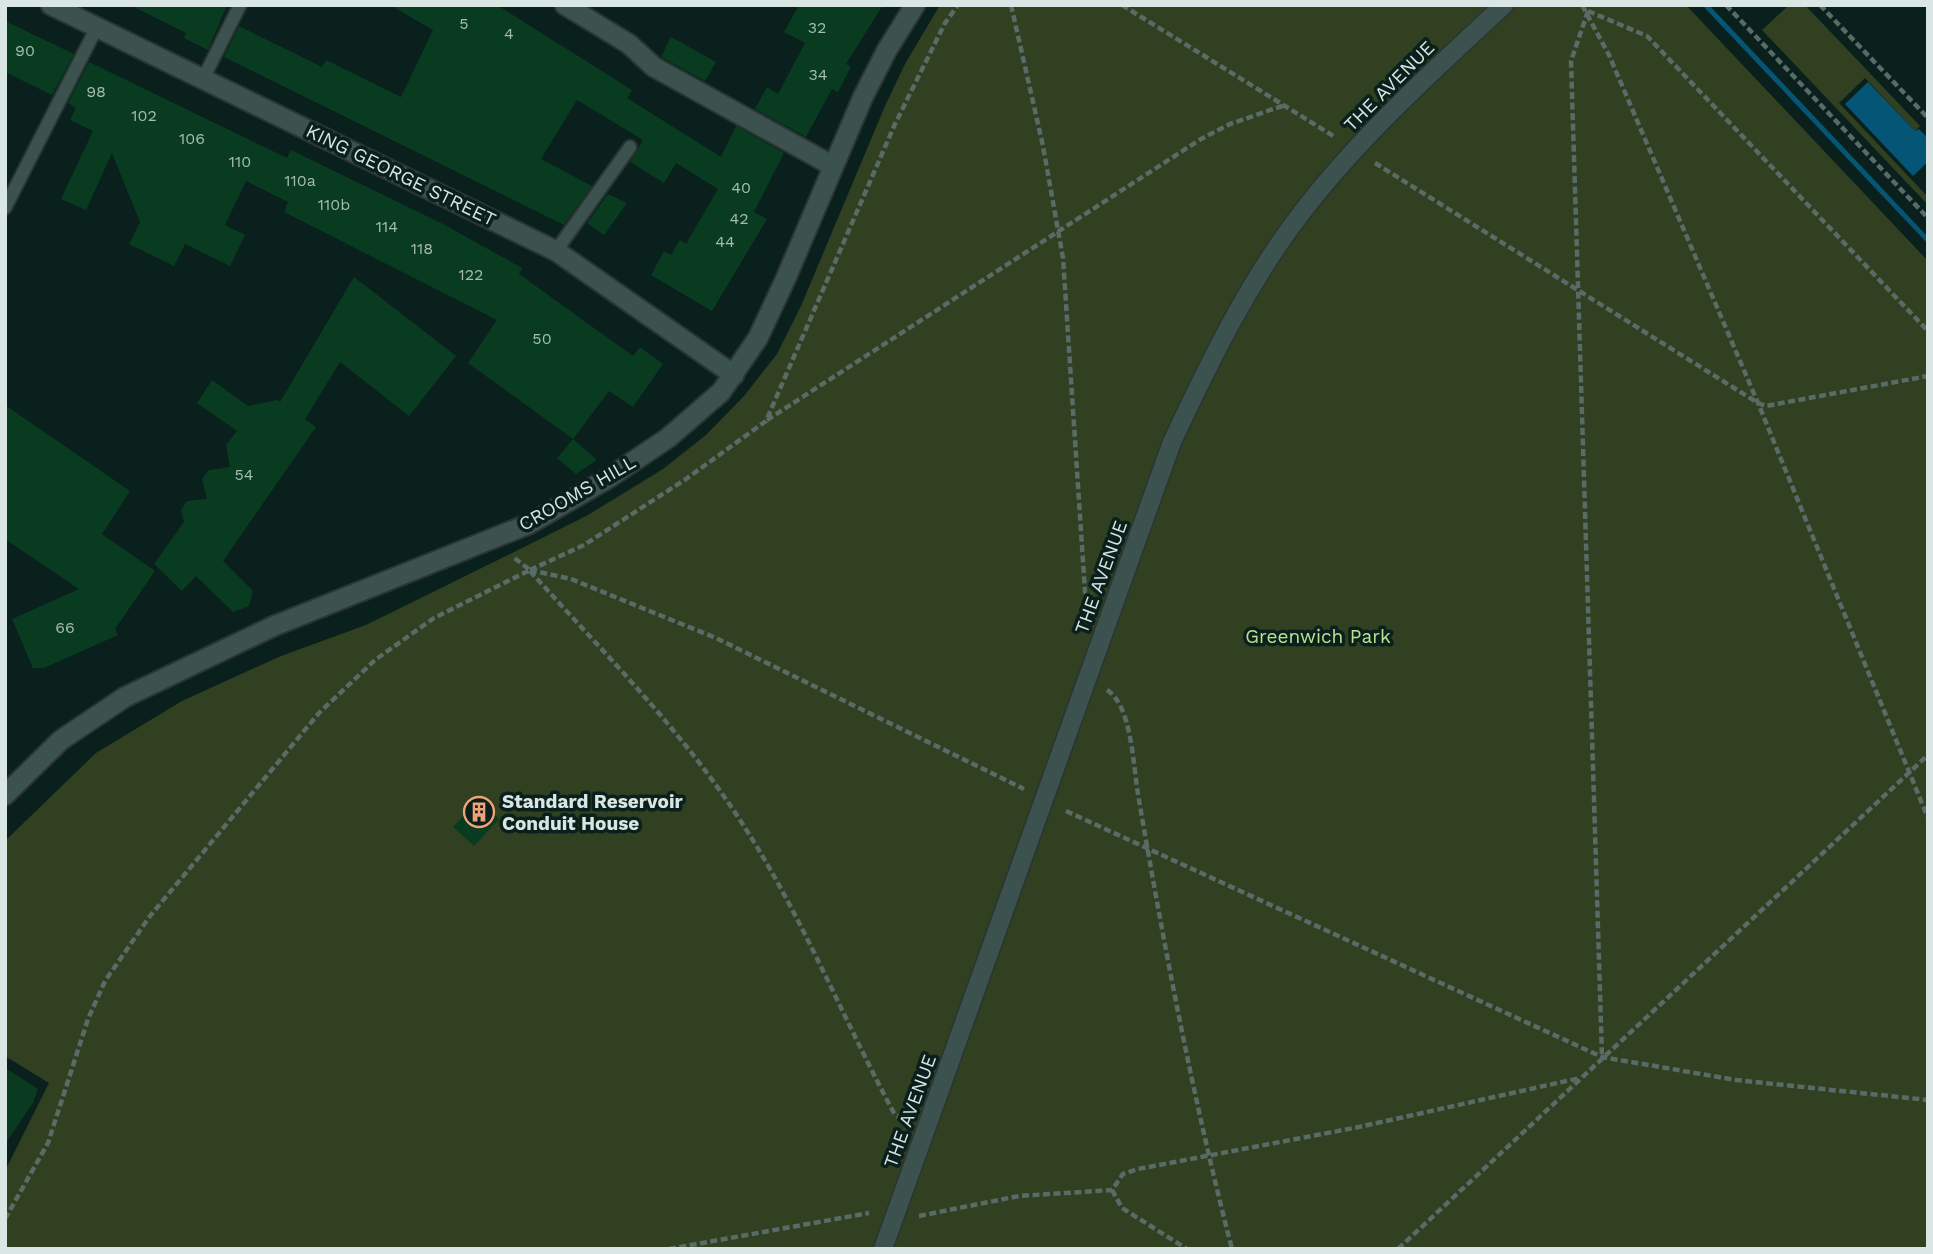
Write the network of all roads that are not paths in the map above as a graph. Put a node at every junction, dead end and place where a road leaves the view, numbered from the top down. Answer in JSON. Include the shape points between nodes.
{"nodes":[{"id":1,"x":51,"y":5,"type":"edge"},
{"id":2,"x":240,"y":5,"type":"edge"},
{"id":3,"x":565,"y":5,"type":"edge"},
{"id":4,"x":915,"y":5,"type":"edge"},
{"id":5,"x":1504,"y":5,"type":"edge"},
{"id":6,"x":97,"y":27,"type":"junction"},
{"id":7,"x":204,"y":79,"type":"junction"},
{"id":8,"x":630,"y":147,"type":"dead end"},
{"id":9,"x":833,"y":166,"type":"junction"},
{"id":10,"x":5,"y":208,"type":"edge"},
{"id":11,"x":556,"y":251,"type":"junction"},
{"id":12,"x":734,"y":375,"type":"junction"},
{"id":13,"x":5,"y":795,"type":"edge"},
{"id":14,"x":883,"y":1249,"type":"edge"}],
"edges":[{"from":1,"to":6,"type":"street","name":"KING GEORGE STREET"},
{"from":2,"to":7,"type":"lane"},
{"from":3,"to":9,"type":"street","via":[[629,44],[654,67]]},
{"from":4,"to":9,"type":"street","name":"CROOMS HILL","via":[[887,50]]},
{"from":5,"to":14,"type":"street","name":"THE AVENUE","via":[[1424,78],[1306,207],[1253,285],[1208,365],[1172,442]]},
{"from":6,"to":7,"type":"street","name":"KING GEORGE STREET"},
{"from":6,"to":10,"type":"lane"},
{"from":7,"to":11,"type":"street","name":"KING GEORGE STREET"},
{"from":8,"to":11,"type":"lane"},
{"from":9,"to":12,"type":"street","name":"CROOMS HILL","via":[[758,338]]},
{"from":11,"to":12,"type":"street","name":"KING GEORGE STREET"},
{"from":12,"to":13,"type":"street","name":"CROOMS HILL","via":[[668,438],[585,492],[529,524],[274,626],[125,697],[61,740]]}]}
